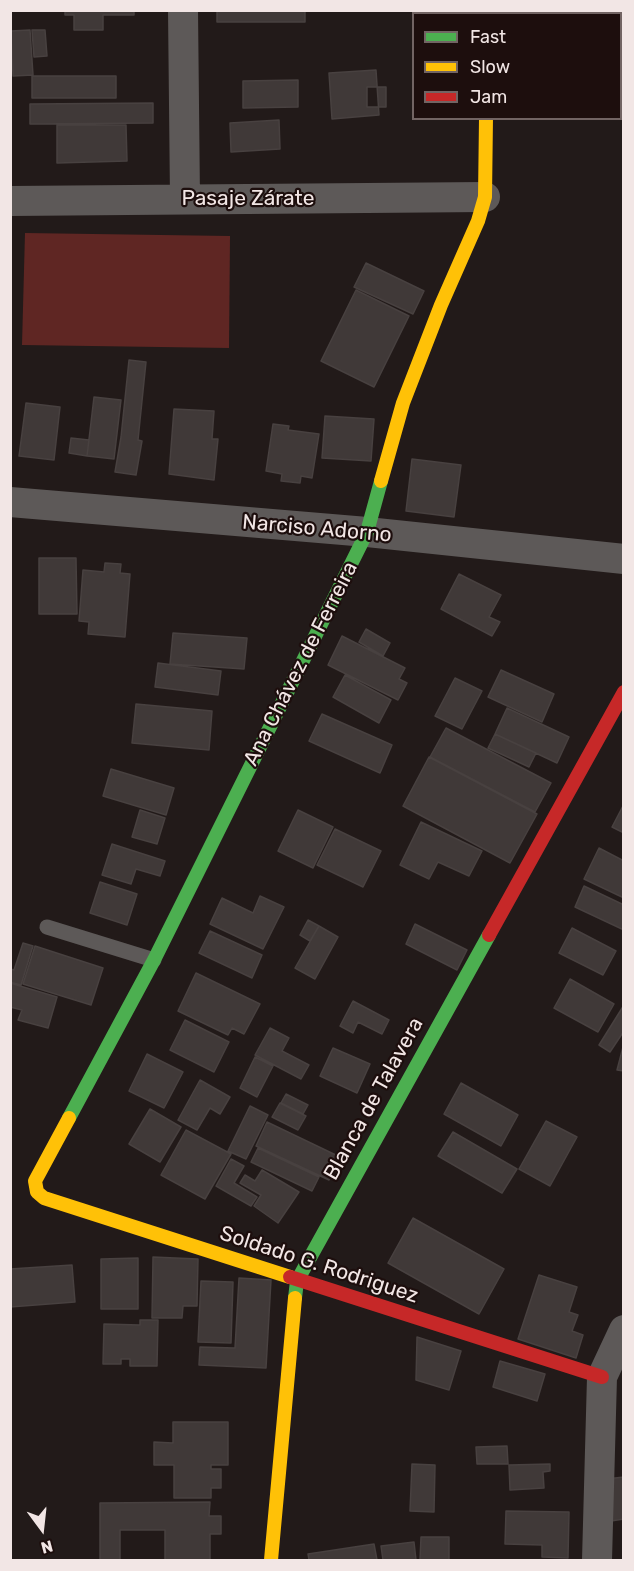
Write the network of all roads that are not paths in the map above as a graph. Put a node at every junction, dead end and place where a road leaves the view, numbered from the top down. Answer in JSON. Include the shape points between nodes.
{"nodes":[{"id":1,"x":183,"y":10,"type":"edge"},
{"id":2,"x":486,"y":120,"type":"edge"},
{"id":3,"x":485,"y":197,"type":"junction"},
{"id":4,"x":184,"y":199,"type":"junction"},
{"id":5,"x":10,"y":201,"type":"edge"},
{"id":6,"x":10,"y":502,"type":"edge"},
{"id":7,"x":367,"y":532,"type":"junction"},
{"id":8,"x":624,"y":559,"type":"edge"},
{"id":9,"x":624,"y":692,"type":"edge"},
{"id":10,"x":47,"y":927,"type":"dead end"},
{"id":11,"x":154,"y":960,"type":"junction"},
{"id":12,"x":35,"y":1181,"type":"joint"},
{"id":13,"x":297,"y":1281,"type":"junction"},
{"id":14,"x":624,"y":1330,"type":"edge"},
{"id":15,"x":602,"y":1377,"type":"junction"},
{"id":16,"x":271,"y":1560,"type":"edge"},
{"id":17,"x":597,"y":1560,"type":"edge"}],
"edges":[{"from":1,"to":4,"type":"street"},
{"from":2,"to":3,"type":"street","name":"Ana Chávez de Ferreira"},
{"from":3,"to":4,"type":"street","name":"Pasaje Zárate"},
{"from":3,"to":7,"type":"street","name":"Ana Chávez de Ferreira","via":[[403,403]]},
{"from":4,"to":5,"type":"street","name":"Pasaje Zárate"},
{"from":6,"to":7,"type":"street","name":"Narciso Adorno"},
{"from":7,"to":8,"type":"street","name":"Narciso Adorno"},
{"from":7,"to":11,"type":"street","name":"Ana Chávez de Ferreira"},
{"from":9,"to":13,"type":"street","name":"Blanca de Talavera"},
{"from":10,"to":11,"type":"lane"},
{"from":11,"to":12,"type":"street","name":"Ana Chávez de Ferreira"},
{"from":12,"to":13,"type":"street","name":"Soldado G. Rodriguez","via":[[37,1192],[44,1198]]},
{"from":13,"to":15,"type":"street","name":"Soldado G. Rodriguez"},
{"from":13,"to":16,"type":"street","name":"Blanca de Talavera"},
{"from":14,"to":15,"type":"street"},
{"from":15,"to":17,"type":"street"}]}
